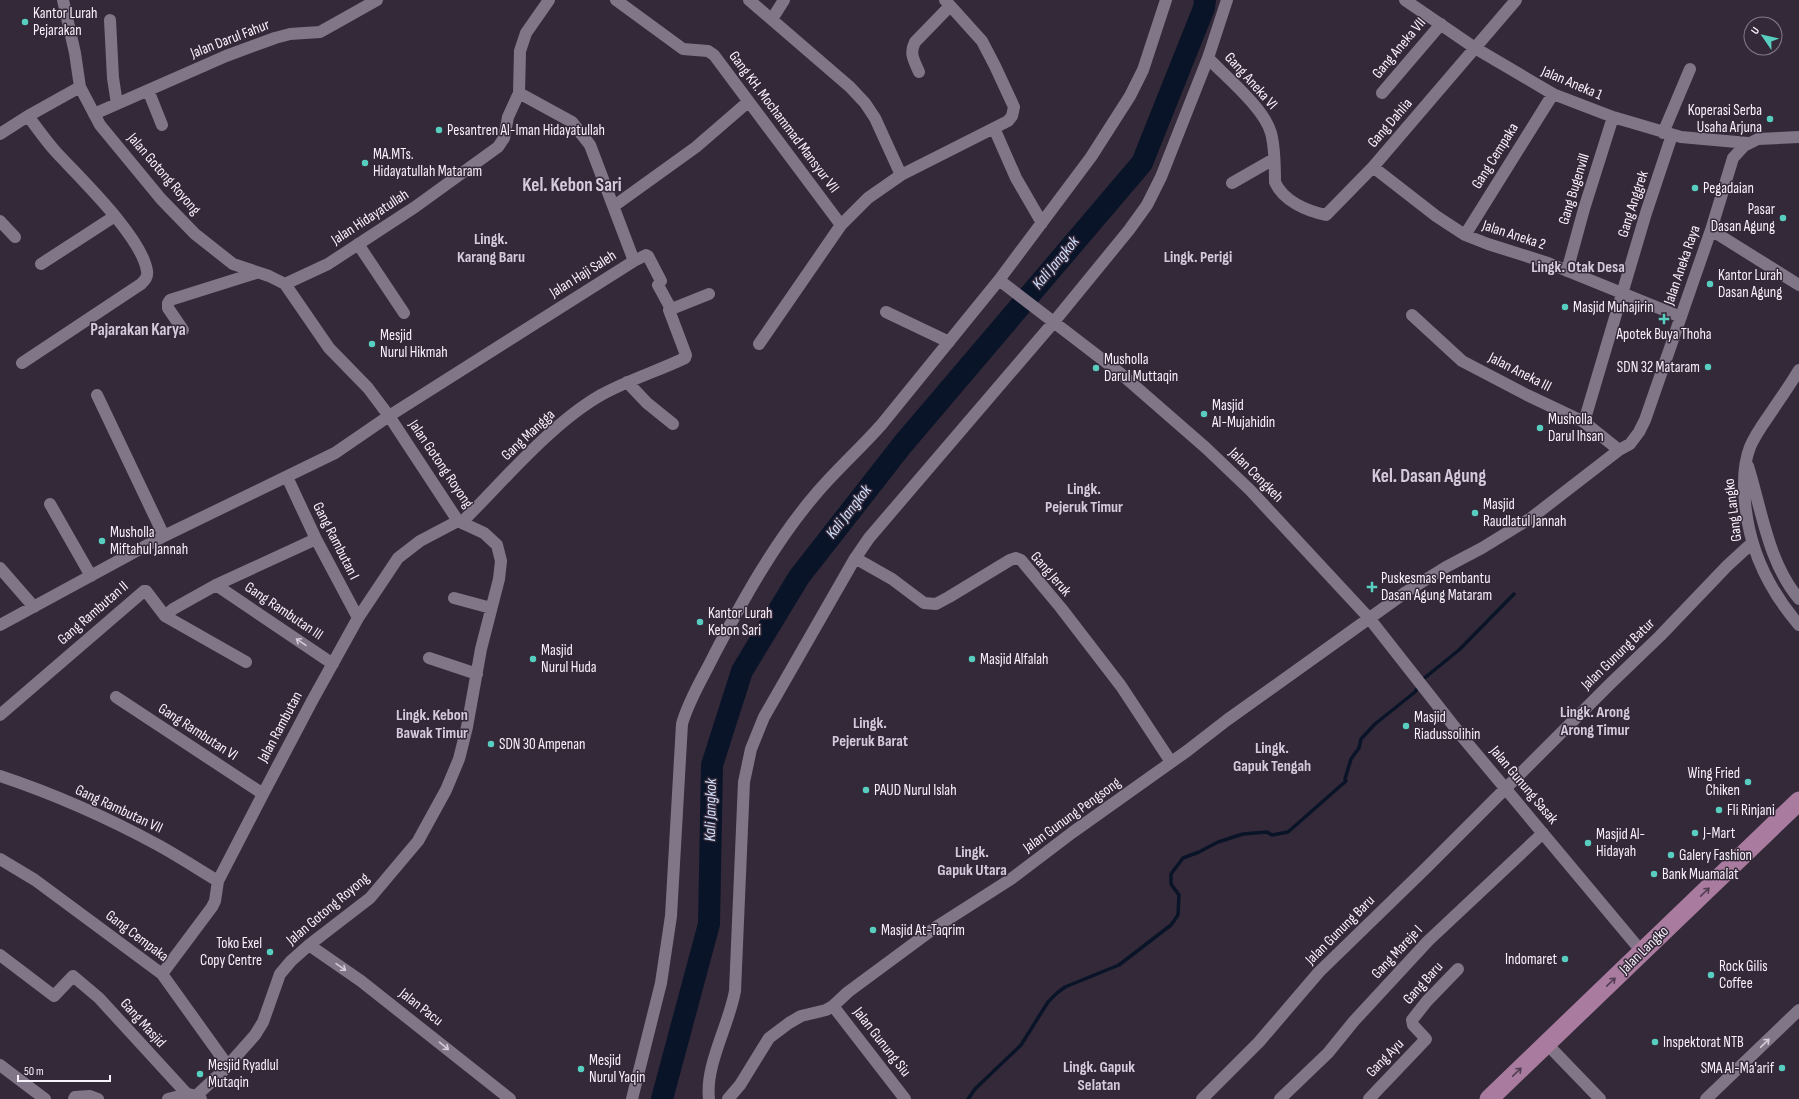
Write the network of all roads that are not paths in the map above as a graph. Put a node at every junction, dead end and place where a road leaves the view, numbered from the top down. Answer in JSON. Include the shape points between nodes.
{"nodes":[{"id":1,"x":63,"y":0,"type":"edge"},
{"id":2,"x":377,"y":0,"type":"edge"},
{"id":3,"x":549,"y":0,"type":"edge"},
{"id":4,"x":616,"y":0,"type":"edge"},
{"id":5,"x":749,"y":0,"type":"edge"},
{"id":6,"x":784,"y":0,"type":"edge"},
{"id":7,"x":1166,"y":0,"type":"edge"},
{"id":8,"x":1227,"y":0,"type":"edge"},
{"id":9,"x":1516,"y":0,"type":"edge"},
{"id":10,"x":1410,"y":1,"type":"edge"},
{"id":11,"x":948,"y":3,"type":"edge"},
{"id":12,"x":772,"y":19,"type":"junction"},
{"id":13,"x":110,"y":20,"type":"dead end"},
{"id":14,"x":1441,"y":24,"type":"junction"},
{"id":15,"x":1475,"y":48,"type":"junction"},
{"id":16,"x":1208,"y":58,"type":"junction"},
{"id":17,"x":1690,"y":69,"type":"dead end"},
{"id":18,"x":919,"y":72,"type":"dead end"},
{"id":19,"x":80,"y":87,"type":"junction"},
{"id":20,"x":148,"y":90,"type":"junction"},
{"id":21,"x":519,"y":93,"type":"junction"},
{"id":22,"x":1382,"y":94,"type":"dead end"},
{"id":23,"x":1553,"y":94,"type":"junction"},
{"id":24,"x":748,"y":102,"type":"junction"},
{"id":25,"x":117,"y":104,"type":"junction"},
{"id":26,"x":94,"y":114,"type":"junction"},
{"id":27,"x":28,"y":116,"type":"junction"},
{"id":28,"x":1613,"y":117,"type":"junction"},
{"id":29,"x":162,"y":125,"type":"dead end"},
{"id":30,"x":994,"y":128,"type":"junction"},
{"id":31,"x":0,"y":134,"type":"edge"},
{"id":32,"x":1668,"y":134,"type":"junction"},
{"id":33,"x":1799,"y":137,"type":"edge"},
{"id":34,"x":1748,"y":144,"type":"junction"},
{"id":35,"x":1274,"y":159,"type":"junction"},
{"id":36,"x":1373,"y":167,"type":"junction"},
{"id":37,"x":901,"y":175,"type":"junction"},
{"id":38,"x":1232,"y":183,"type":"dead end"},
{"id":39,"x":614,"y":206,"type":"junction"},
{"id":40,"x":1326,"y":215,"type":"joint"},
{"id":41,"x":115,"y":216,"type":"junction"},
{"id":42,"x":0,"y":221,"type":"edge"},
{"id":43,"x":1042,"y":223,"type":"junction"},
{"id":44,"x":841,"y":225,"type":"junction"},
{"id":45,"x":1711,"y":230,"type":"junction"},
{"id":46,"x":1464,"y":235,"type":"junction"},
{"id":47,"x":15,"y":237,"type":"dead end"},
{"id":48,"x":358,"y":244,"type":"junction"},
{"id":49,"x":634,"y":261,"type":"junction"},
{"id":50,"x":41,"y":264,"type":"dead end"},
{"id":51,"x":1567,"y":271,"type":"junction"},
{"id":52,"x":256,"y":273,"type":"junction"},
{"id":53,"x":999,"y":280,"type":"junction"},
{"id":54,"x":285,"y":284,"type":"junction"},
{"id":55,"x":1799,"y":285,"type":"edge"},
{"id":56,"x":1622,"y":292,"type":"junction"},
{"id":57,"x":709,"y":294,"type":"dead end"},
{"id":58,"x":671,"y":309,"type":"junction"},
{"id":59,"x":886,"y":312,"type":"dead end"},
{"id":60,"x":404,"y":313,"type":"dead end"},
{"id":61,"x":1412,"y":315,"type":"dead end"},
{"id":62,"x":1682,"y":317,"type":"junction"},
{"id":63,"x":1050,"y":320,"type":"junction"},
{"id":64,"x":183,"y":330,"type":"dead end"},
{"id":65,"x":949,"y":342,"type":"junction"},
{"id":66,"x":759,"y":344,"type":"dead end"},
{"id":67,"x":22,"y":363,"type":"dead end"},
{"id":68,"x":1799,"y":370,"type":"edge"},
{"id":69,"x":626,"y":382,"type":"junction"},
{"id":70,"x":97,"y":395,"type":"dead end"},
{"id":71,"x":389,"y":416,"type":"junction"},
{"id":72,"x":1584,"y":422,"type":"junction"},
{"id":73,"x":672,"y":424,"type":"dead end"},
{"id":74,"x":1619,"y":450,"type":"junction"},
{"id":75,"x":1746,"y":461,"type":"junction"},
{"id":76,"x":287,"y":477,"type":"junction"},
{"id":77,"x":50,"y":504,"type":"dead end"},
{"id":78,"x":461,"y":522,"type":"junction"},
{"id":79,"x":164,"y":536,"type":"junction"},
{"id":80,"x":316,"y":539,"type":"junction"},
{"id":81,"x":1752,"y":543,"type":"junction"},
{"id":82,"x":856,"y":558,"type":"junction"},
{"id":83,"x":0,"y":568,"type":"edge"},
{"id":84,"x":91,"y":576,"type":"junction"},
{"id":85,"x":216,"y":585,"type":"junction"},
{"id":86,"x":454,"y":598,"type":"dead end"},
{"id":87,"x":1799,"y":599,"type":"edge"},
{"id":88,"x":34,"y":607,"type":"junction"},
{"id":89,"x":491,"y":608,"type":"junction"},
{"id":90,"x":165,"y":616,"type":"junction"},
{"id":91,"x":358,"y":618,"type":"junction"},
{"id":92,"x":1369,"y":618,"type":"junction"},
{"id":93,"x":0,"y":625,"type":"edge"},
{"id":94,"x":1799,"y":625,"type":"edge"},
{"id":95,"x":429,"y":658,"type":"dead end"},
{"id":96,"x":246,"y":662,"type":"dead end"},
{"id":97,"x":333,"y":664,"type":"junction"},
{"id":98,"x":476,"y":674,"type":"junction"},
{"id":99,"x":116,"y":697,"type":"dead end"},
{"id":100,"x":0,"y":715,"type":"edge"},
{"id":101,"x":1171,"y":762,"type":"junction"},
{"id":102,"x":0,"y":776,"type":"edge"},
{"id":103,"x":1505,"y":788,"type":"junction"},
{"id":104,"x":262,"y":794,"type":"junction"},
{"id":105,"x":1798,"y":804,"type":"edge"},
{"id":106,"x":1543,"y":833,"type":"junction"},
{"id":107,"x":0,"y":859,"type":"edge"},
{"id":108,"x":218,"y":881,"type":"junction"},
{"id":109,"x":309,"y":944,"type":"junction"},
{"id":110,"x":1642,"y":952,"type":"junction"},
{"id":111,"x":0,"y":956,"type":"edge"},
{"id":112,"x":1458,"y":969,"type":"dead end"},
{"id":113,"x":162,"y":974,"type":"junction"},
{"id":114,"x":833,"y":1006,"type":"junction"},
{"id":115,"x":1799,"y":1010,"type":"edge"},
{"id":116,"x":1426,"y":1039,"type":"joint"},
{"id":117,"x":1546,"y":1043,"type":"junction"},
{"id":118,"x":0,"y":1065,"type":"edge"},
{"id":119,"x":228,"y":1066,"type":"junction"},
{"id":120,"x":195,"y":1096,"type":"edge"},
{"id":121,"x":45,"y":1099,"type":"edge"},
{"id":122,"x":74,"y":1099,"type":"edge"},
{"id":123,"x":98,"y":1099,"type":"edge"},
{"id":124,"x":168,"y":1099,"type":"edge"},
{"id":125,"x":510,"y":1099,"type":"edge"},
{"id":126,"x":632,"y":1099,"type":"edge"},
{"id":127,"x":709,"y":1099,"type":"edge"},
{"id":128,"x":728,"y":1099,"type":"edge"},
{"id":129,"x":905,"y":1099,"type":"edge"},
{"id":130,"x":1202,"y":1099,"type":"edge"},
{"id":131,"x":1280,"y":1099,"type":"edge"},
{"id":132,"x":1368,"y":1099,"type":"edge"},
{"id":133,"x":1489,"y":1099,"type":"edge"},
{"id":134,"x":1600,"y":1099,"type":"edge"},
{"id":135,"x":1706,"y":1099,"type":"edge"}],
"edges":[{"from":1,"to":19,"type":"street","name":"Jalan Gotong Royong"},
{"from":2,"to":20,"type":"street","name":"Jalan Darul Fahur","via":[[320,32],[275,38]]},
{"from":3,"to":21,"type":"street","via":[[530,25],[523,42]]},
{"from":4,"to":24,"type":"street","name":"Gang KH. Mochammad Mansyur VII","via":[[682,49],[708,51],[714,54]]},
{"from":5,"to":12,"type":"street"},
{"from":6,"to":12,"type":"street"},
{"from":7,"to":43,"type":"street","via":[[1143,70],[1130,96],[1091,157]]},
{"from":8,"to":16,"type":"street"},
{"from":9,"to":15,"type":"street","name":"Gang Dahlia"},
{"from":10,"to":14,"type":"street","name":"Jalan Aneka 1"},
{"from":11,"to":18,"type":"street","via":[[913,45],[912,56]]},
{"from":11,"to":30,"type":"street","via":[[982,41],[1014,107],[1008,121]]},
{"from":12,"to":37,"type":"street","via":[[865,103],[875,118]]},
{"from":13,"to":25,"type":"street"},
{"from":14,"to":15,"type":"street","name":"Jalan Aneka 1"},
{"from":14,"to":22,"type":"street","name":"Gang Aneka VII"},
{"from":15,"to":23,"type":"street","name":"Jalan Aneka 1"},
{"from":15,"to":36,"type":"street","name":"Gang Dahlia"},
{"from":16,"to":35,"type":"street","name":"Gang Aneka VI","via":[[1262,114],[1271,131]]},
{"from":16,"to":63,"type":"street","via":[[1161,177],[1147,205],[1129,230]]},
{"from":17,"to":32,"type":"street","name":"Gang Anggrek"},
{"from":19,"to":26,"type":"street","name":"Jalan Gotong Royong"},
{"from":19,"to":27,"type":"street"},
{"from":20,"to":25,"type":"street","name":"Jalan Darul Fahur"},
{"from":20,"to":29,"type":"street"},
{"from":21,"to":39,"type":"street","name":"Jalan Haji Saleh","via":[[572,122],[581,131],[590,145]]},
{"from":21,"to":48,"type":"street","name":"Jalan Hidayatullah","via":[[508,116],[504,138],[498,147],[450,183]]},
{"from":23,"to":28,"type":"street","name":"Jalan Aneka 1"},
{"from":23,"to":46,"type":"street","name":"Gang Cempaka"},
{"from":24,"to":39,"type":"street","via":[[696,147]]},
{"from":24,"to":44,"type":"street","name":"Gang KH. Mochammad Mansyur VII"},
{"from":25,"to":26,"type":"street","name":"Jalan Darul Fahur"},
{"from":26,"to":52,"type":"street","name":"Jalan Gotong Royong","via":[[145,181],[178,217],[204,242],[233,264]]},
{"from":27,"to":31,"type":"street"},
{"from":27,"to":41,"type":"street","via":[[55,151]]},
{"from":28,"to":32,"type":"street","name":"Jalan Aneka 1"},
{"from":28,"to":51,"type":"street","name":"Gang Bugenvill"},
{"from":30,"to":37,"type":"street"},
{"from":30,"to":43,"type":"street","via":[[1016,178]]},
{"from":32,"to":34,"type":"street","name":"Jalan Aneka 1"},
{"from":32,"to":56,"type":"street","name":"Gang Anggrek"},
{"from":33,"to":34,"type":"street","via":[[1763,139]]},
{"from":34,"to":45,"type":"street","name":"Jalan Aneka Raya","via":[[1739,150],[1731,164]]},
{"from":35,"to":38,"type":"street"},
{"from":35,"to":40,"type":"street","name":"Gang Aneka VI","via":[[1275,182],[1283,194],[1314,213]]},
{"from":36,"to":40,"type":"street","name":"Gang Dahlia"},
{"from":36,"to":46,"type":"street","name":"Jalan Aneka 2"},
{"from":37,"to":44,"type":"street","via":[[868,198]]},
{"from":39,"to":49,"type":"street","name":"Jalan Haji Saleh"},
{"from":41,"to":50,"type":"street"},
{"from":41,"to":67,"type":"street","via":[[143,258],[146,279]]},
{"from":42,"to":47,"type":"street"},
{"from":43,"to":53,"type":"street"},
{"from":44,"to":66,"type":"street"},
{"from":45,"to":55,"type":"street"},
{"from":45,"to":62,"type":"street","name":"Jalan Aneka Raya"},
{"from":46,"to":51,"type":"street","name":"Jalan Aneka 2"},
{"from":48,"to":54,"type":"street","name":"Jalan Hidayatullah","via":[[328,264]]},
{"from":48,"to":60,"type":"street"},
{"from":49,"to":58,"type":"street","via":[[648,256],[661,281],[658,285]]},
{"from":49,"to":71,"type":"street","name":"Jalan Haji Saleh"},
{"from":51,"to":56,"type":"street","name":"Jalan Aneka 2"},
{"from":52,"to":54,"type":"street","name":"Jalan Gotong Royong"},
{"from":52,"to":64,"type":"street","via":[[170,300],[168,308]]},
{"from":53,"to":63,"type":"street","name":"Jalan Cengkeh"},
{"from":53,"to":65,"type":"street"},
{"from":54,"to":71,"type":"street","name":"Jalan Gotong Royong","via":[[329,348],[368,388]]},
{"from":56,"to":62,"type":"street","name":"Jalan Aneka 2"},
{"from":56,"to":72,"type":"street","name":"Gang Anggrek"},
{"from":57,"to":58,"type":"street"},
{"from":58,"to":69,"type":"street","name":"Gang Mangga","via":[[686,356]]},
{"from":59,"to":65,"type":"street"},
{"from":61,"to":72,"type":"street","name":"Jalan Aneka III","via":[[1462,361]]},
{"from":62,"to":74,"type":"street","name":"Jalan Aneka Raya","via":[[1645,420],[1630,444]]},
{"from":63,"to":82,"type":"street","via":[[885,518]]},
{"from":63,"to":92,"type":"street","name":"Jalan Cengkeh","via":[[1120,373],[1206,448],[1250,490]]},
{"from":65,"to":126,"type":"street","via":[[882,424],[814,496],[780,543],[735,614],[686,713],[682,724],[671,916],[667,945],[661,983]]},
{"from":68,"to":75,"type":"street","name":"Gang Langko","via":[[1757,434]]},
{"from":69,"to":73,"type":"street"},
{"from":69,"to":78,"type":"street","name":"Gang Mangga","via":[[600,395],[547,436]]},
{"from":70,"to":79,"type":"street"},
{"from":71,"to":76,"type":"street","name":"Jalan Haji Saleh","via":[[335,453]]},
{"from":71,"to":78,"type":"street","name":"Jalan Gotong Royong"},
{"from":72,"to":74,"type":"street","name":"Jalan Aneka III"},
{"from":74,"to":92,"type":"street","name":"Jalan Aneka Raya","via":[[1531,518],[1446,567]]},
{"from":75,"to":81,"type":"street","name":"Gang Langko","via":[[1743,474],[1744,490]]},
{"from":75,"to":87,"type":"street","via":[[1758,509],[1778,564],[1784,578]]},
{"from":76,"to":79,"type":"street","name":"Jalan Haji Saleh"},
{"from":76,"to":80,"type":"street","name":"Gang Rambutan I"},
{"from":77,"to":84,"type":"street"},
{"from":78,"to":89,"type":"street","name":"Jalan Gotong Royong","via":[[490,537],[499,550],[501,569]]},
{"from":78,"to":91,"type":"street","name":"Jalan Rambutan","via":[[420,542],[398,558]]},
{"from":79,"to":84,"type":"street","name":"Jalan Haji Saleh"},
{"from":80,"to":85,"type":"street"},
{"from":80,"to":91,"type":"street","name":"Gang Rambutan I"},
{"from":81,"to":94,"type":"street","name":"Gang Langko","via":[[1768,582],[1784,608]]},
{"from":81,"to":103,"type":"street","name":"Jalan Gunung Batur"},
{"from":82,"to":101,"type":"street","name":"Gang Jeruk","via":[[892,578],[924,603],[930,604],[936,604],[949,597],[1010,560],[1021,560],[1121,686]]},
{"from":82,"to":127,"type":"street","via":[[764,717],[752,750],[744,782],[735,991],[709,1076]]},
{"from":83,"to":88,"type":"street"},
{"from":84,"to":88,"type":"street","name":"Jalan Haji Saleh"},
{"from":85,"to":90,"type":"street","via":[[173,608]]},
{"from":97,"to":85,"type":"street","name":"Gang Rambutan III","one_way":true},
{"from":86,"to":89,"type":"street"},
{"from":88,"to":93,"type":"street","name":"Jalan Haji Saleh"},
{"from":89,"to":98,"type":"street","name":"Jalan Gotong Royong"},
{"from":90,"to":96,"type":"street"},
{"from":90,"to":100,"type":"street","name":"Gang Rambutan II","via":[[146,592],[142,592]]},
{"from":91,"to":97,"type":"street","name":"Jalan Rambutan"},
{"from":92,"to":101,"type":"street","name":"Jalan Gunung Pengsong"},
{"from":92,"to":103,"type":"street","name":"Jalan Gunung Sasak"},
{"from":95,"to":98,"type":"street"},
{"from":97,"to":104,"type":"street","name":"Jalan Rambutan"},
{"from":98,"to":109,"type":"street","name":"Jalan Gotong Royong","via":[[459,759],[443,796],[418,842],[370,898]]},
{"from":99,"to":104,"type":"street","name":"Gang Rambutan VI"},
{"from":101,"to":114,"type":"street","name":"Jalan Gunung Pengsong","via":[[1011,879],[936,927]]},
{"from":102,"to":108,"type":"street","name":"Gang Rambutan VII","via":[[35,788],[115,824],[158,845]]},
{"from":103,"to":106,"type":"street","name":"Jalan Gunung Sasak"},
{"from":103,"to":130,"type":"street","name":"Jalan Gunung Baru","via":[[1319,972],[1258,1042]]},
{"from":104,"to":108,"type":"street","name":"Jalan Rambutan"},
{"from":110,"to":105,"type":"main road","name":"Jalan Langko","one_way":true},
{"from":106,"to":110,"type":"street","name":"Jalan Gunung Sasak"},
{"from":106,"to":131,"type":"street","name":"Gang Mareje I","via":[[1428,941],[1328,1053]]},
{"from":107,"to":113,"type":"street","name":"Gang Cempaka","via":[[35,880]]},
{"from":108,"to":113,"type":"street","name":"Jalan Rambutan","via":[[212,907]]},
{"from":109,"to":119,"type":"street","name":"Jalan Gotong Royong","via":[[280,974],[259,1029]]},
{"from":109,"to":125,"type":"street","name":"Jalan Pacu","one_way":true,"via":[[366,985]]},
{"from":117,"to":110,"type":"main road","name":"Jalan Langko","one_way":true},
{"from":111,"to":120,"type":"street","name":"Gang Masjid","via":[[54,996],[73,976],[99,998]]},
{"from":112,"to":116,"type":"street","name":"Gang Baru","via":[[1412,1020],[1413,1025]]},
{"from":113,"to":119,"type":"street","name":"Gang Cempaka"},
{"from":114,"to":128,"type":"street","name":"Jalan Gunung Pengsong","via":[[801,1016],[775,1032]]},
{"from":114,"to":129,"type":"street","name":"Jalan Gunung Siu"},
{"from":135,"to":115,"type":"street","one_way":true},
{"from":116,"to":132,"type":"street","name":"Gang Ayu"},
{"from":133,"to":117,"type":"main road","name":"Jalan Langko","one_way":true},
{"from":117,"to":134,"type":"street"},
{"from":118,"to":121,"type":"street"},
{"from":119,"to":120,"type":"street","name":"Jalan Gotong Royong"},
{"from":120,"to":124,"type":"street"},
{"from":122,"to":123,"type":"street","via":[[90,1096]]}]}
